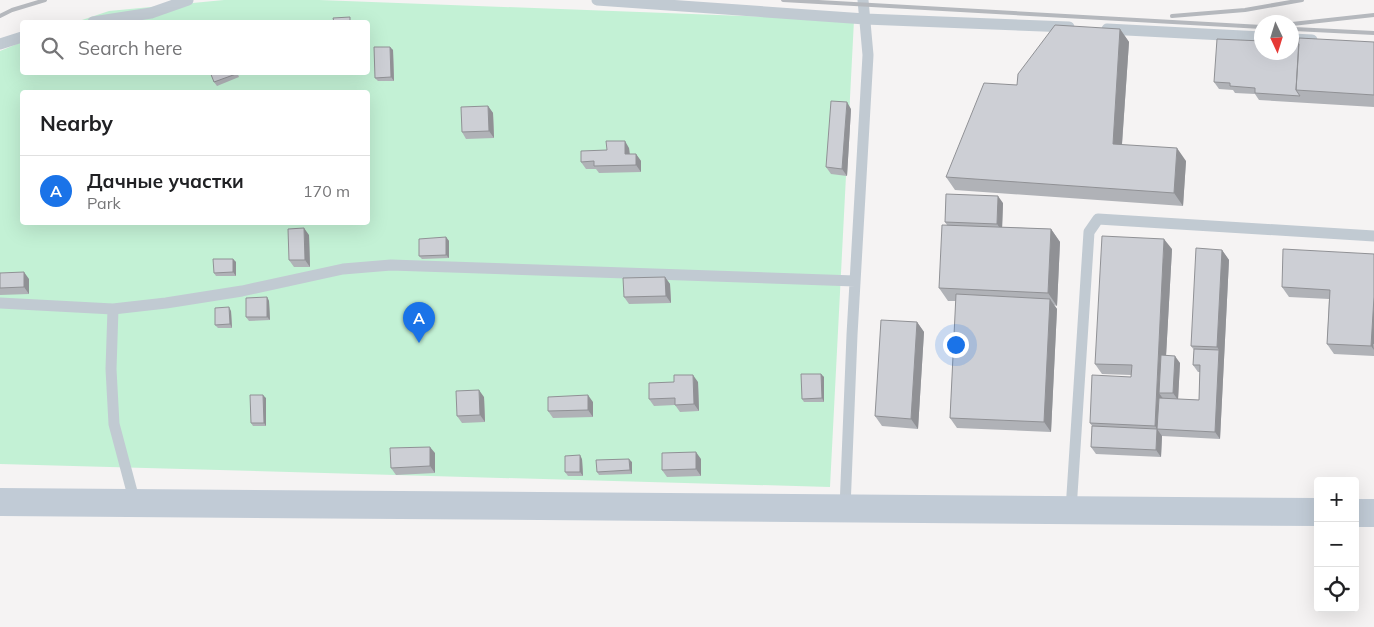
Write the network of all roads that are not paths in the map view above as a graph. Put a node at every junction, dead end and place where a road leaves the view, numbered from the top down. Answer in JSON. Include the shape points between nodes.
{"nodes":[{"id":1,"x":188,"y":0,"type":"edge"},
{"id":2,"x":597,"y":0,"type":"edge"},
{"id":3,"x":863,"y":0,"type":"edge"},
{"id":4,"x":865,"y":19,"type":"junction"},
{"id":5,"x":106,"y":20,"type":"edge"},
{"id":6,"x":1254,"y":37,"type":"edge"},
{"id":7,"x":20,"y":38,"type":"edge"},
{"id":8,"x":1299,"y":39,"type":"edge"},
{"id":9,"x":1326,"y":41,"type":"edge"},
{"id":10,"x":0,"y":44,"type":"edge"},
{"id":11,"x":1374,"y":236,"type":"edge"},
{"id":12,"x":855,"y":281,"type":"junction"},
{"id":13,"x":0,"y":303,"type":"edge"},
{"id":14,"x":113,"y":309,"type":"junction"},
{"id":15,"x":0,"y":502,"type":"edge"},
{"id":16,"x":135,"y":503,"type":"junction"},
{"id":17,"x":845,"y":508,"type":"junction"},
{"id":18,"x":1071,"y":510,"type":"junction"},
{"id":19,"x":1314,"y":512,"type":"edge"},
{"id":20,"x":1359,"y":513,"type":"edge"},
{"id":21,"x":1374,"y":513,"type":"edge"}],
"edges":[{"from":1,"to":5,"type":"lane","via":[[151,13]]},
{"from":2,"to":4,"type":"lane"},
{"from":3,"to":4,"type":"lane"},
{"from":4,"to":6,"type":"lane"},
{"from":4,"to":12,"type":"lane","via":[[868,55]]},
{"from":7,"to":10,"type":"lane"},
{"from":8,"to":9,"type":"lane"},
{"from":11,"to":18,"type":"lane","via":[[1098,219],[1089,232]]},
{"from":12,"to":14,"type":"lane","via":[[391,265],[343,269],[242,291]]},
{"from":12,"to":17,"type":"lane"},
{"from":13,"to":14,"type":"lane"},
{"from":14,"to":16,"type":"lane","via":[[110,369],[114,424]]},
{"from":15,"to":16,"type":"main road"},
{"from":16,"to":17,"type":"main road"},
{"from":17,"to":18,"type":"main road"},
{"from":18,"to":19,"type":"main road"},
{"from":20,"to":21,"type":"main road"}]}
